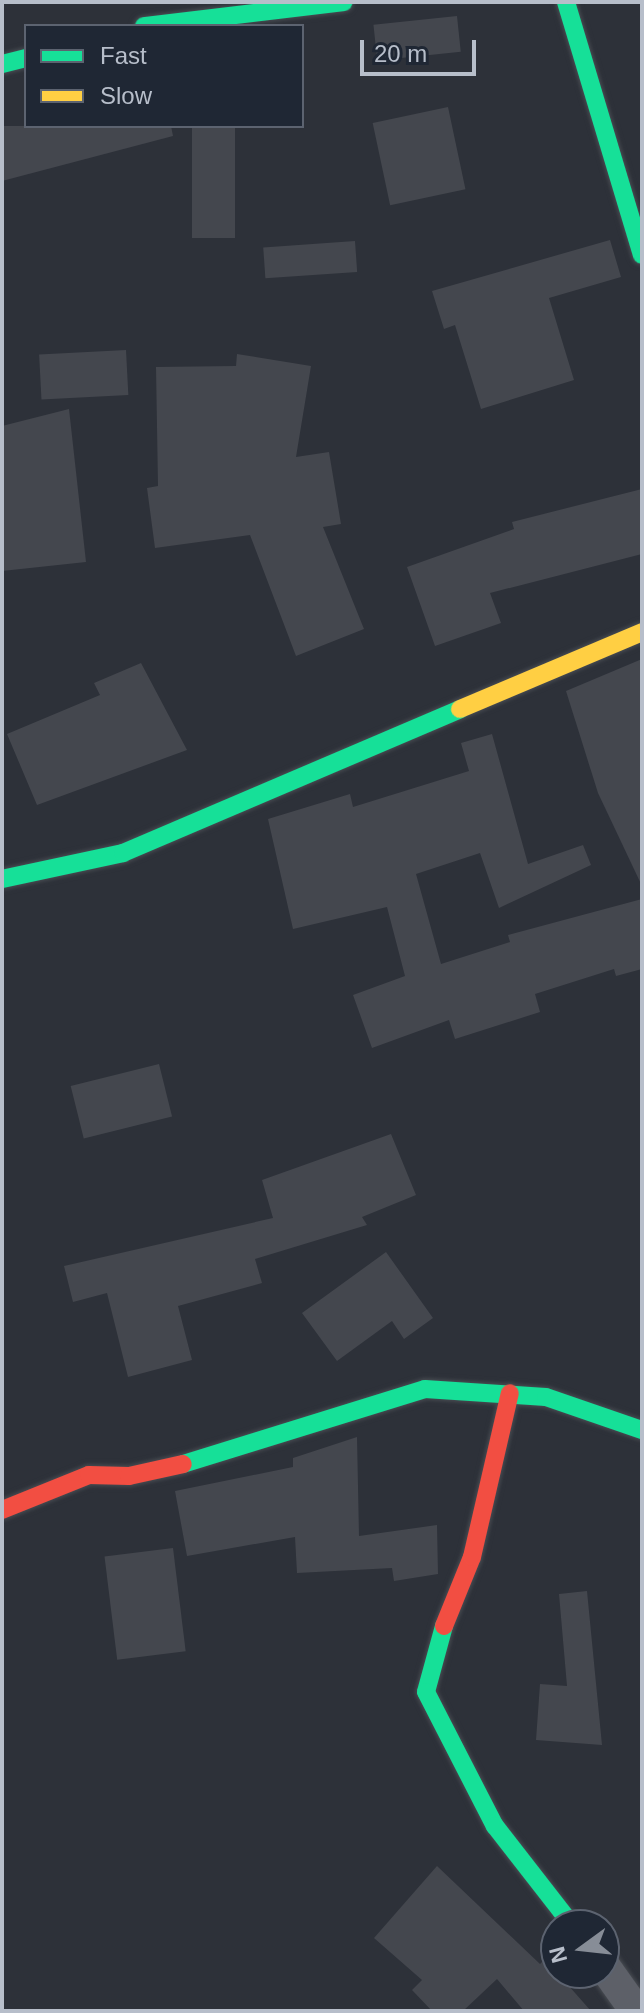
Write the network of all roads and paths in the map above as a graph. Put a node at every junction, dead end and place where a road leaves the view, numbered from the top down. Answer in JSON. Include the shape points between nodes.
{"nodes":[{"id":1,"x":344,"y":2,"type":"edge"},
{"id":2,"x":566,"y":2,"type":"edge"},
{"id":3,"x":161,"y":24,"type":"edge"},
{"id":4,"x":24,"y":58,"type":"edge"},
{"id":5,"x":2,"y":64,"type":"edge"},
{"id":6,"x":642,"y":255,"type":"edge"},
{"id":7,"x":642,"y":632,"type":"edge"},
{"id":8,"x":2,"y":879,"type":"edge"},
{"id":9,"x":510,"y":1393,"type":"junction"},
{"id":10,"x":642,"y":1430,"type":"edge"},
{"id":11,"x":2,"y":1510,"type":"edge"},
{"id":12,"x":560,"y":1909,"type":"edge"},
{"id":13,"x":620,"y":1988,"type":"edge"},
{"id":14,"x":636,"y":2011,"type":"edge"}],
"edges":[{"from":1,"to":3,"type":"street"},
{"from":2,"to":6,"type":"street"},
{"from":4,"to":5,"type":"street"},
{"from":7,"to":8,"type":"street","via":[[123,853]]},
{"from":9,"to":10,"type":"street"},
{"from":9,"to":11,"type":"street","via":[[425,1389],[223,1455],[129,1476],[89,1475]]},
{"from":9,"to":12,"type":"street","via":[[472,1557],[429,1662],[426,1692],[495,1826]]},
{"from":13,"to":14,"type":"street"}]}
